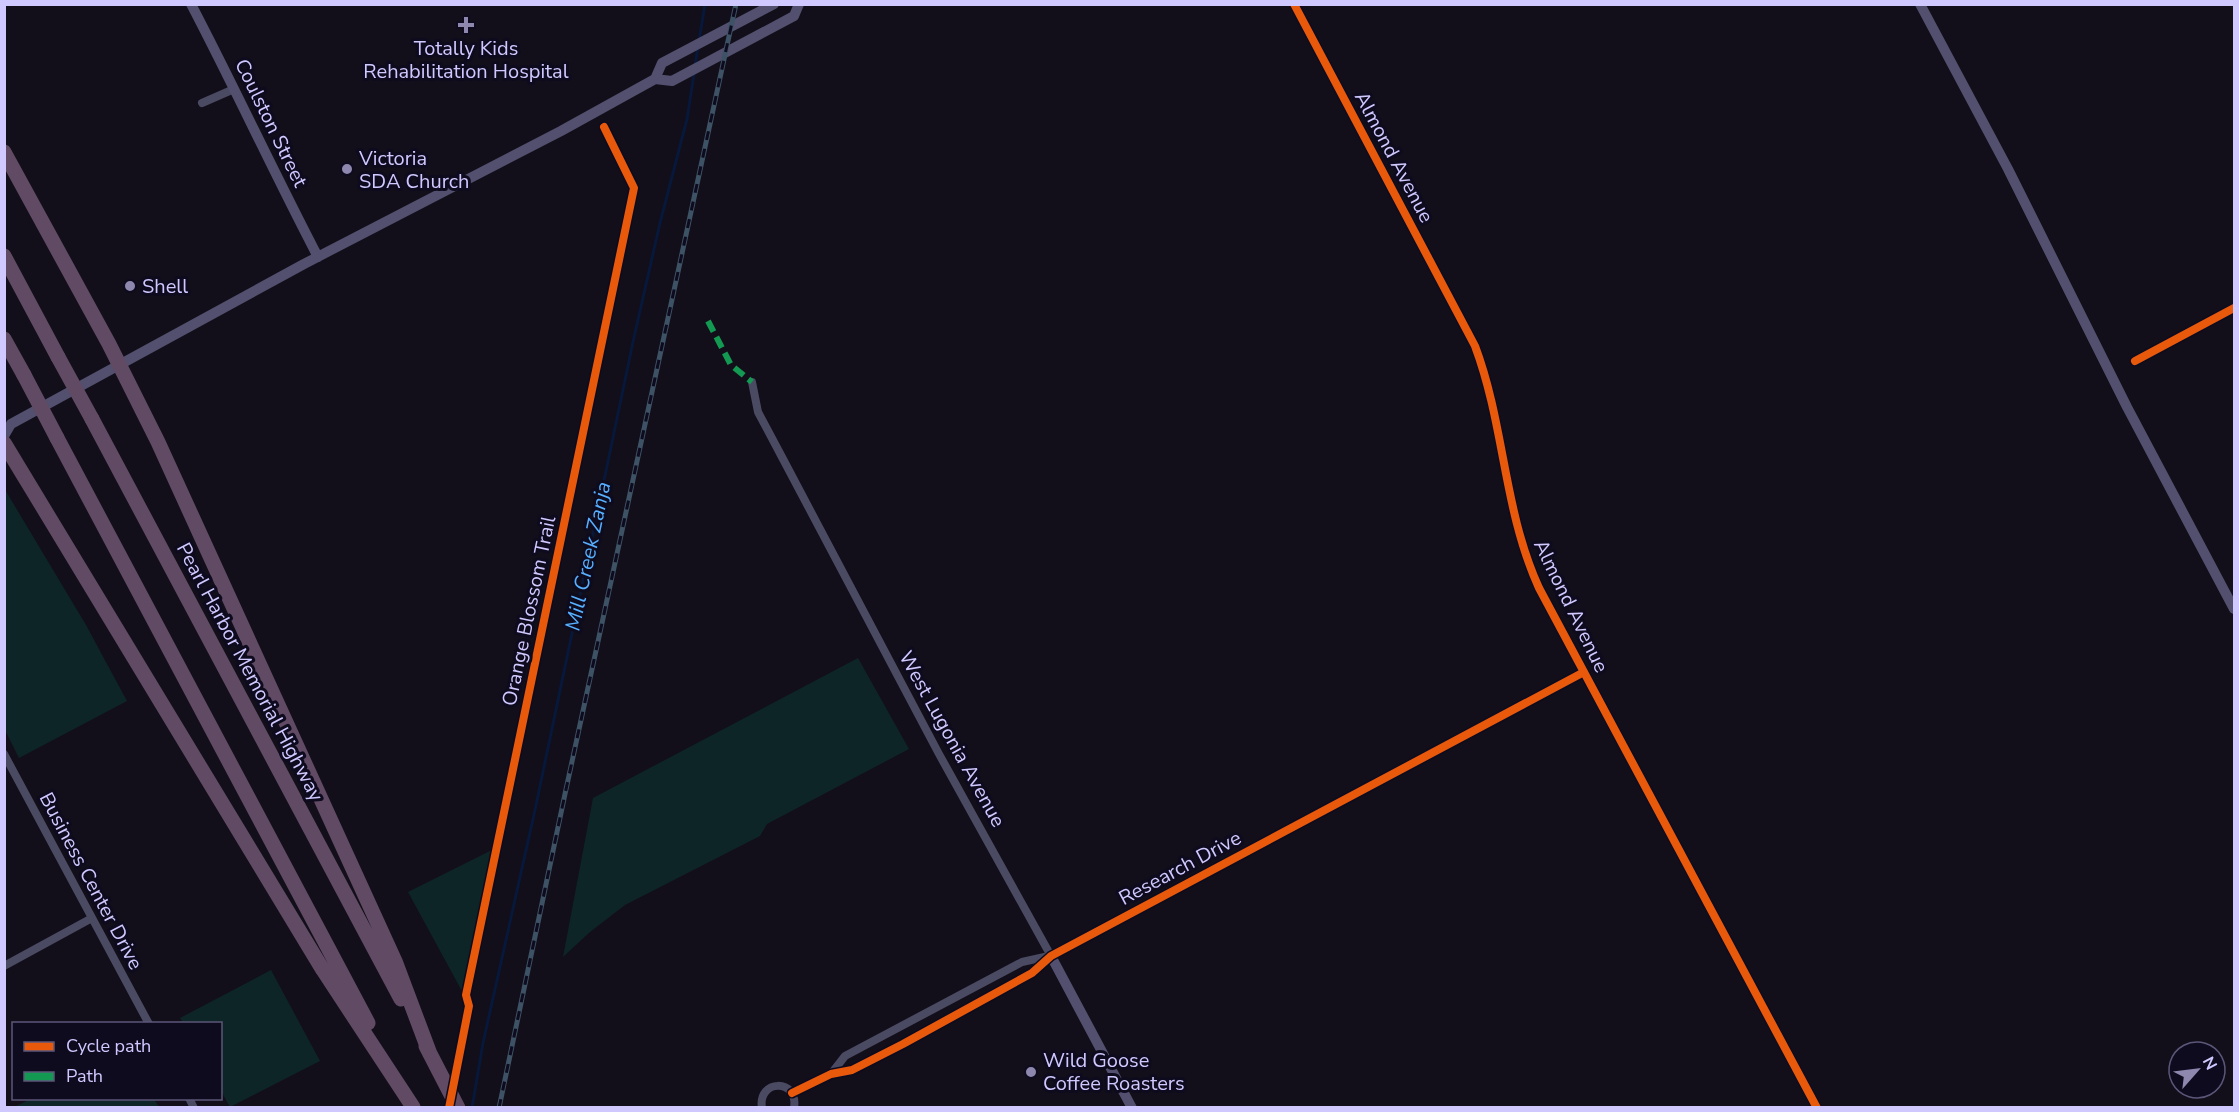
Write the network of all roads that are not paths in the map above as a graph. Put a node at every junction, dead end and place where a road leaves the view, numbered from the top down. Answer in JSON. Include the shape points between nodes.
{"nodes":[{"id":1,"x":191,"y":4,"type":"edge"},
{"id":2,"x":774,"y":4,"type":"edge"},
{"id":3,"x":799,"y":4,"type":"edge"},
{"id":4,"x":1294,"y":4,"type":"edge"},
{"id":5,"x":1920,"y":4,"type":"edge"},
{"id":6,"x":655,"y":79,"type":"junction"},
{"id":7,"x":234,"y":89,"type":"junction"},
{"id":8,"x":202,"y":103,"type":"dead end"},
{"id":9,"x":4,"y":152,"type":"edge"},
{"id":10,"x":4,"y":256,"type":"edge"},
{"id":11,"x":318,"y":257,"type":"junction"},
{"id":12,"x":4,"y":339,"type":"edge"},
{"id":13,"x":120,"y":366,"type":"junction"},
{"id":14,"x":752,"y":382,"type":"dead end"},
{"id":15,"x":8,"y":424,"type":"edge"},
{"id":16,"x":4,"y":436,"type":"edge"},
{"id":17,"x":4,"y":443,"type":"edge"},
{"id":18,"x":2235,"y":609,"type":"edge"},
{"id":19,"x":1584,"y":672,"type":"junction"},
{"id":20,"x":4,"y":754,"type":"edge"},
{"id":21,"x":92,"y":918,"type":"junction"},
{"id":22,"x":1051,"y":956,"type":"junction"},
{"id":23,"x":4,"y":966,"type":"edge"},
{"id":24,"x":148,"y":1022,"type":"edge"},
{"id":25,"x":430,"y":1054,"type":"junction"},
{"id":26,"x":831,"y":1074,"type":"junction"},
{"id":27,"x":792,"y":1093,"type":"junction"},
{"id":28,"x":413,"y":1107,"type":"edge"},
{"id":29,"x":458,"y":1107,"type":"edge"},
{"id":30,"x":762,"y":1107,"type":"edge"},
{"id":31,"x":794,"y":1107,"type":"edge"},
{"id":32,"x":1132,"y":1107,"type":"edge"},
{"id":33,"x":1818,"y":1107,"type":"edge"}],
"edges":[{"from":1,"to":7,"type":"main road","name":"Coulston Street"},
{"from":2,"to":6,"type":"main road","via":[[662,63]]},
{"from":3,"to":6,"type":"main road","via":[[794,16],[672,81]]},
{"from":4,"to":19,"type":"main road","name":"Almond Avenue","via":[[1475,346],[1491,392],[1521,542],[1539,588]]},
{"from":5,"to":18,"type":"main road"},
{"from":6,"to":11,"type":"main road"},
{"from":7,"to":8,"type":"street"},
{"from":7,"to":11,"type":"main road","name":"Coulston Street"},
{"from":9,"to":13,"type":"highway"},
{"from":10,"to":25,"type":"highway","name":"Pearl Harbor Memorial Highway","bridge":true},
{"from":11,"to":13,"type":"main road"},
{"from":12,"to":28,"type":"highway","bridge":true},
{"from":13,"to":15,"type":"main road"},
{"from":13,"to":25,"type":"highway","via":[[395,961]]},
{"from":14,"to":22,"type":"street","name":"West Lugonia Avenue","via":[[758,412]]},
{"from":15,"to":16,"type":"main road"},
{"from":17,"to":28,"type":"highway","via":[[323,970]]},
{"from":19,"to":22,"type":"street","name":"Research Drive"},
{"from":19,"to":33,"type":"main road","name":"Almond Avenue"},
{"from":20,"to":21,"type":"street","name":"Business Center Drive"},
{"from":21,"to":23,"type":"street"},
{"from":21,"to":24,"type":"street","name":"Business Center Drive"},
{"from":22,"to":26,"type":"street","name":"Research Drive","via":[[1032,973],[903,1044],[852,1070]]},
{"from":22,"to":26,"type":"street","name":"Research Drive","via":[[1022,962],[845,1056]]},
{"from":22,"to":32,"type":"main road","name":"West Lugonia Avenue"},
{"from":25,"to":29,"type":"highway","name":"Pearl Harbor Memorial Highway"},
{"from":26,"to":27,"type":"street","name":"Research Drive"},
{"from":27,"to":30,"type":"street","via":[[784,1086],[773,1086],[762,1097]]},
{"from":27,"to":31,"type":"street"}]}
